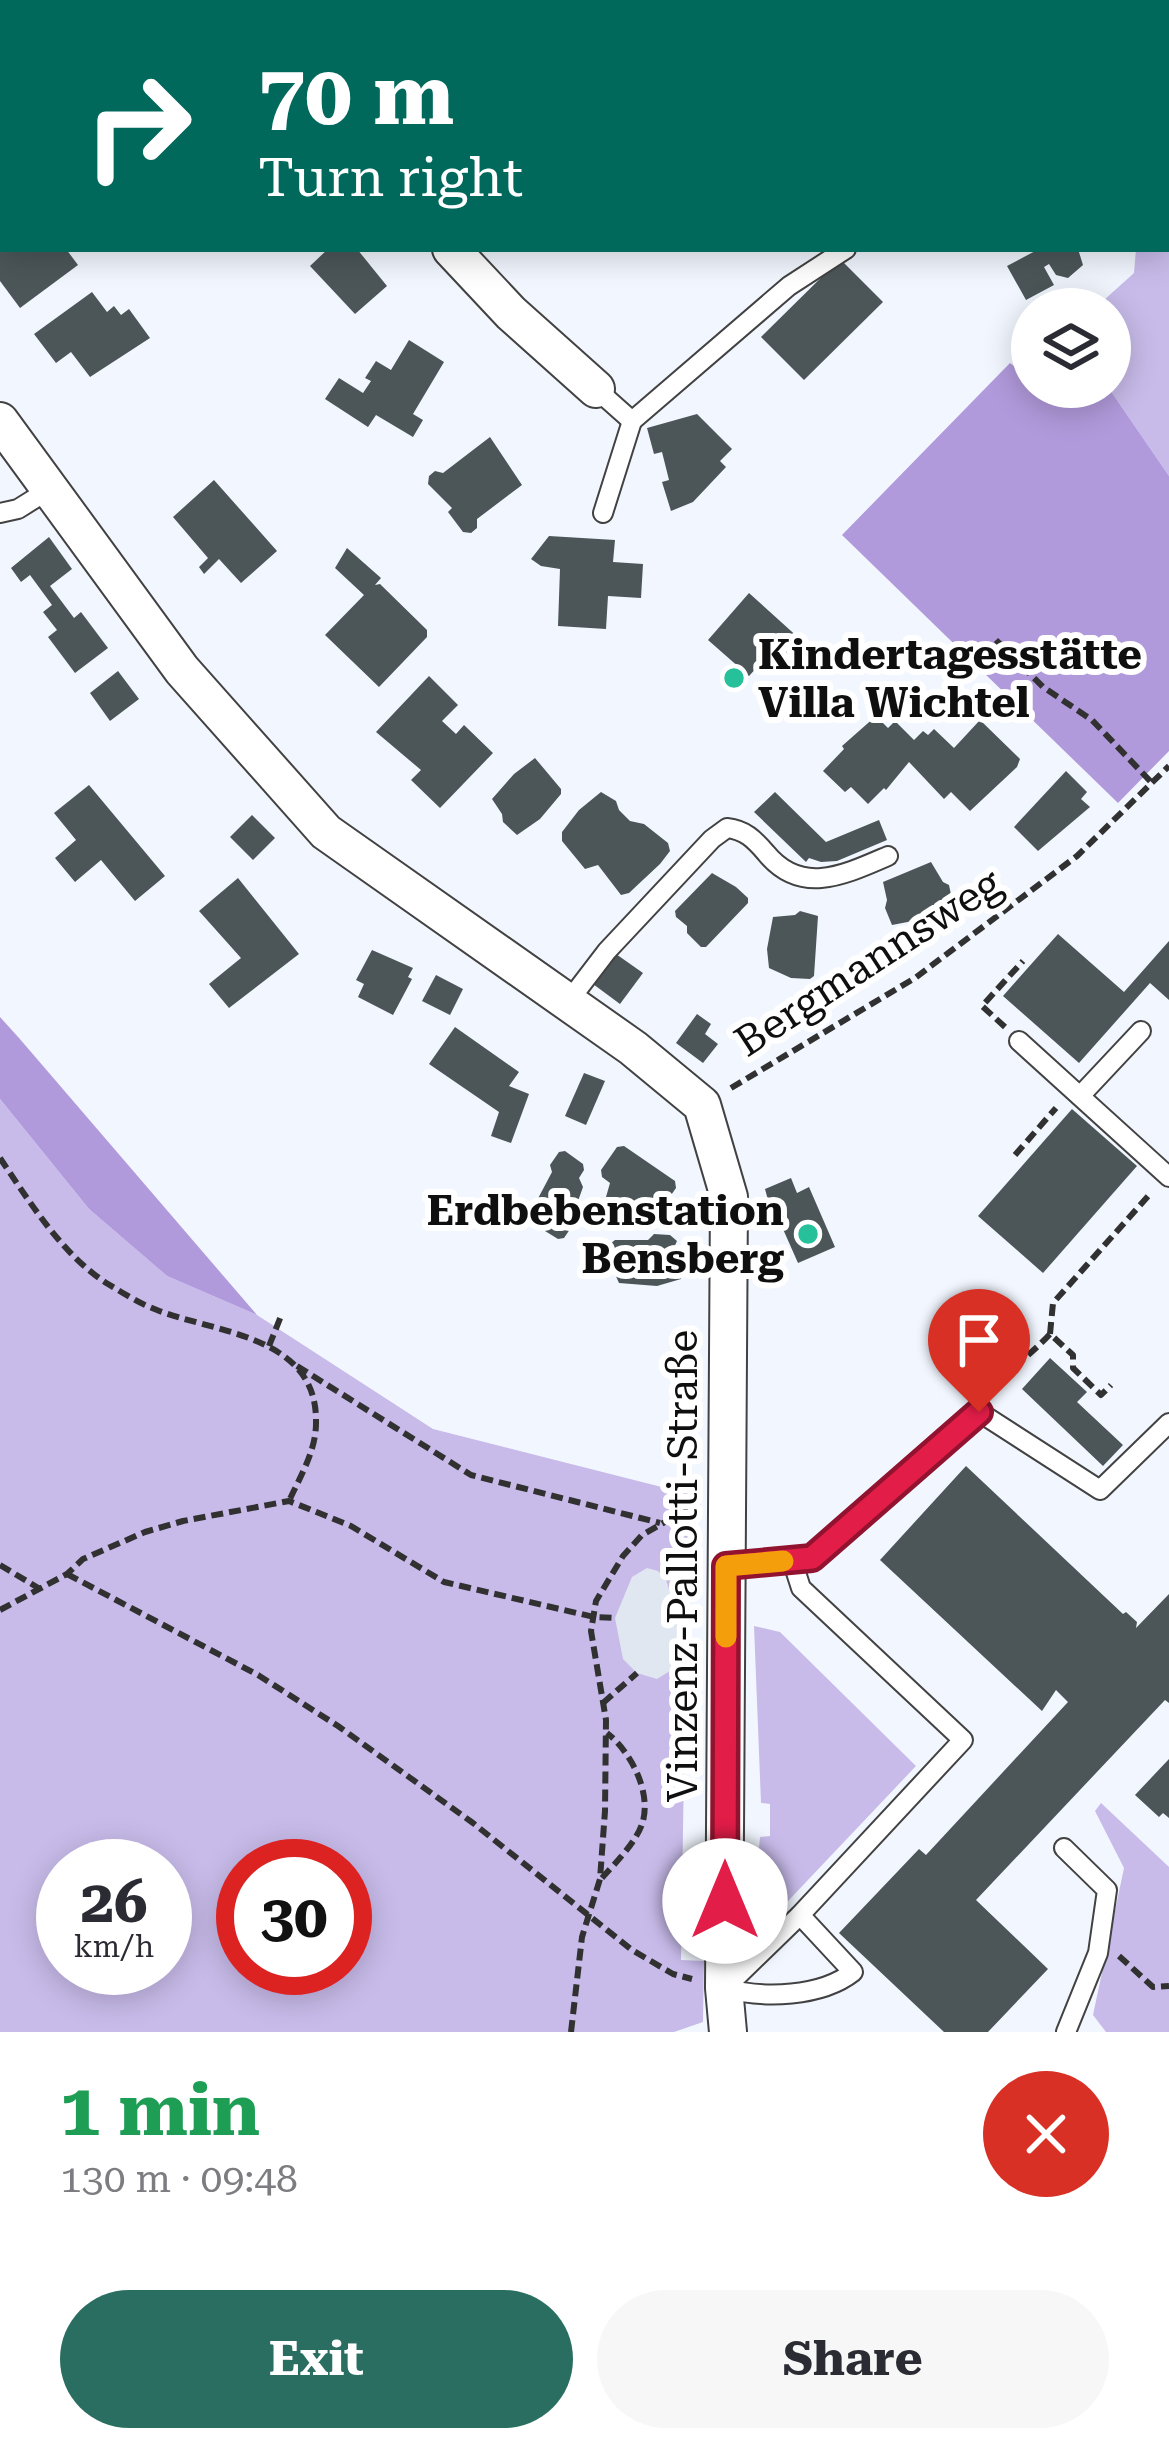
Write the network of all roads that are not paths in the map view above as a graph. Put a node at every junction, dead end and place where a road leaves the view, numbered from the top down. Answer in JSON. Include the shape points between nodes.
{"nodes":[{"id":1,"x":454,"y":252,"type":"edge"},
{"id":2,"x":841,"y":252,"type":"edge"},
{"id":3,"x":596,"y":388,"type":"joint"},
{"id":4,"x":0,"y":421,"type":"edge"},
{"id":5,"x":632,"y":421,"type":"junction"},
{"id":6,"x":50,"y":489,"type":"junction"},
{"id":7,"x":0,"y":513,"type":"edge"},
{"id":8,"x":603,"y":513,"type":"dead end"},
{"id":9,"x":887,"y":856,"type":"dead end"},
{"id":10,"x":568,"y":1002,"type":"junction"},
{"id":11,"x":1141,"y":1031,"type":"dead end"},
{"id":12,"x":1019,"y":1041,"type":"road end"},
{"id":13,"x":1076,"y":1093,"type":"junction"},
{"id":14,"x":1168,"y":1176,"type":"edge"},
{"id":15,"x":1169,"y":1423,"type":"edge"},
{"id":16,"x":792,"y":1560,"type":"junction"},
{"id":17,"x":726,"y":1566,"type":"junction"},
{"id":18,"x":1064,"y":1849,"type":"dead end"},
{"id":19,"x":800,"y":1915,"type":"junction"},
{"id":20,"x":724,"y":1988,"type":"junction"},
{"id":21,"x":728,"y":2032,"type":"edge"},
{"id":22,"x":1066,"y":2032,"type":"edge"}],
"edges":[{"from":1,"to":3,"type":"street"},
{"from":2,"to":5,"type":"lane","via":[[789,286]]},
{"from":3,"to":5,"type":"lane"},
{"from":4,"to":6,"type":"street"},
{"from":5,"to":8,"type":"lane"},
{"from":6,"to":7,"type":"lane"},
{"from":6,"to":10,"type":"street","via":[[182,670],[326,832]]},
{"from":9,"to":10,"type":"lane","via":[[813,881],[791,874],[742,830],[727,828]]},
{"from":10,"to":17,"type":"street","name":"Vinzenz-Pallotti-Straße","via":[[702,1105],[729,1196]]},
{"from":11,"to":13,"type":"lane"},
{"from":12,"to":13,"type":"lane"},
{"from":13,"to":14,"type":"lane"},
{"from":15,"to":16,"type":"lane","via":[[1100,1490],[979,1412],[812,1558]]},
{"from":16,"to":17,"type":"lane"},
{"from":16,"to":19,"type":"lane","via":[[801,1588],[963,1740]]},
{"from":17,"to":20,"type":"street","name":"Vinzenz-Pallotti-Straße"},
{"from":18,"to":22,"type":"lane","via":[[1107,1890],[1100,1941]]},
{"from":19,"to":20,"type":"lane"},
{"from":19,"to":20,"type":"lane","via":[[854,1972],[835,1986],[808,1990]]},
{"from":20,"to":21,"type":"street","name":"Vinzenz-Pallotti-Straße"}]}
